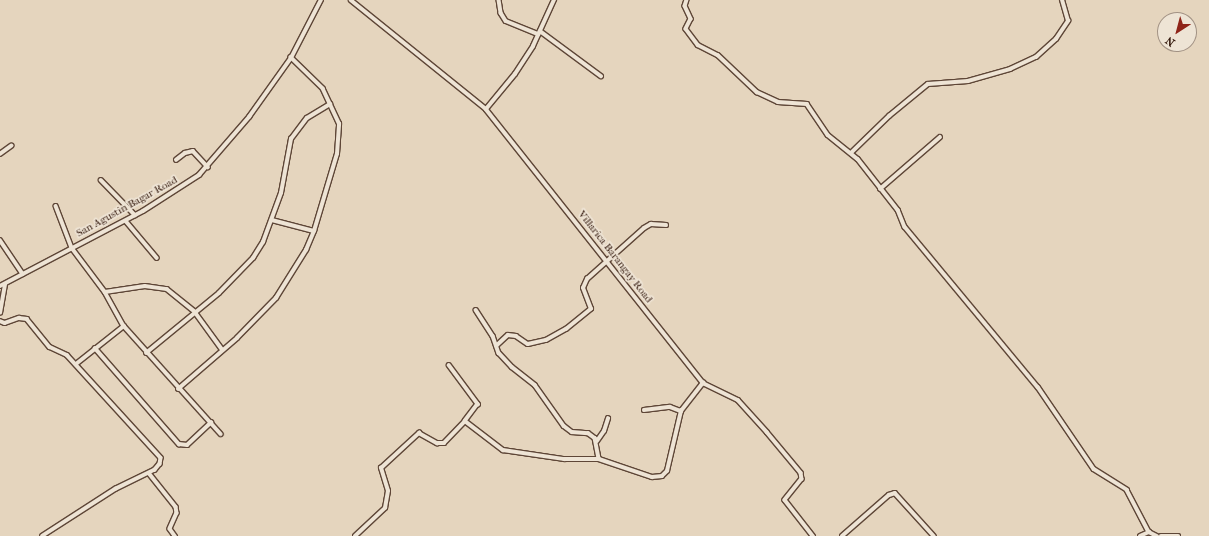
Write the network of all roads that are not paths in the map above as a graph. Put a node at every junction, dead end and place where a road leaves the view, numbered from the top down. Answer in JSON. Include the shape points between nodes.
{"nodes":[{"id":1,"x":321,"y":0,"type":"edge"},
{"id":2,"x":351,"y":0,"type":"edge"},
{"id":3,"x":499,"y":0,"type":"edge"},
{"id":4,"x":554,"y":0,"type":"edge"},
{"id":5,"x":687,"y":0,"type":"edge"},
{"id":6,"x":1062,"y":0,"type":"edge"},
{"id":7,"x":539,"y":32,"type":"junction"},
{"id":8,"x":290,"y":58,"type":"junction"},
{"id":9,"x":601,"y":76,"type":"dead end"},
{"id":10,"x":330,"y":104,"type":"junction"},
{"id":11,"x":486,"y":109,"type":"junction"},
{"id":12,"x":940,"y":137,"type":"dead end"},
{"id":13,"x":11,"y":146,"type":"dead end"},
{"id":14,"x":852,"y":152,"type":"junction"},
{"id":15,"x":0,"y":154,"type":"edge"},
{"id":16,"x":176,"y":160,"type":"dead end"},
{"id":17,"x":208,"y":167,"type":"junction"},
{"id":18,"x":101,"y":180,"type":"dead end"},
{"id":19,"x":880,"y":189,"type":"junction"},
{"id":20,"x":56,"y":206,"type":"dead end"},
{"id":21,"x":136,"y":215,"type":"junction"},
{"id":22,"x":272,"y":220,"type":"junction"},
{"id":23,"x":126,"y":221,"type":"junction"},
{"id":24,"x":666,"y":225,"type":"dead end"},
{"id":25,"x":314,"y":231,"type":"junction"},
{"id":26,"x":0,"y":240,"type":"edge"},
{"id":27,"x":72,"y":248,"type":"junction"},
{"id":28,"x":157,"y":258,"type":"dead end"},
{"id":29,"x":607,"y":260,"type":"junction"},
{"id":30,"x":23,"y":274,"type":"junction"},
{"id":31,"x":5,"y":284,"type":"junction"},
{"id":32,"x":0,"y":286,"type":"edge"},
{"id":33,"x":105,"y":292,"type":"junction"},
{"id":34,"x":476,"y":310,"type":"dead end"},
{"id":35,"x":195,"y":312,"type":"junction"},
{"id":36,"x":0,"y":313,"type":"edge"},
{"id":37,"x":0,"y":321,"type":"edge"},
{"id":38,"x":124,"y":326,"type":"junction"},
{"id":39,"x":496,"y":346,"type":"junction"},
{"id":40,"x":95,"y":348,"type":"junction"},
{"id":41,"x":222,"y":349,"type":"junction"},
{"id":42,"x":146,"y":353,"type":"junction"},
{"id":43,"x":76,"y":364,"type":"junction"},
{"id":44,"x":449,"y":366,"type":"dead end"},
{"id":45,"x":703,"y":383,"type":"junction"},
{"id":46,"x":178,"y":390,"type":"junction"},
{"id":47,"x":644,"y":410,"type":"dead end"},
{"id":48,"x":681,"y":411,"type":"junction"},
{"id":49,"x":608,"y":419,"type":"dead end"},
{"id":50,"x":465,"y":421,"type":"junction"},
{"id":51,"x":211,"y":423,"type":"junction"},
{"id":52,"x":221,"y":434,"type":"dead end"},
{"id":53,"x":597,"y":441,"type":"junction"},
{"id":54,"x":599,"y":459,"type":"junction"},
{"id":55,"x":149,"y":473,"type":"junction"},
{"id":56,"x":1149,"y":532,"type":"junction"},
{"id":57,"x":43,"y":536,"type":"edge"},
{"id":58,"x":175,"y":536,"type":"edge"},
{"id":59,"x":355,"y":536,"type":"edge"},
{"id":60,"x":813,"y":536,"type":"edge"},
{"id":61,"x":842,"y":536,"type":"edge"},
{"id":62,"x":934,"y":536,"type":"edge"},
{"id":63,"x":1140,"y":536,"type":"edge"},
{"id":64,"x":1157,"y":536,"type":"edge"},
{"id":65,"x":1161,"y":536,"type":"edge"},
{"id":66,"x":1178,"y":536,"type":"edge"}],
"edges":[{"from":1,"to":8,"type":"street","name":"San Agustin Bagar Road"},
{"from":2,"to":11,"type":"street","name":"Villarica Barangay Road"},
{"from":3,"to":7,"type":"street","via":[[500,13],[506,21]]},
{"from":4,"to":7,"type":"street"},
{"from":5,"to":14,"type":"street","via":[[685,6],[691,19],[686,30],[698,45],[718,55],[757,92],[778,102],[804,102],[828,135]]},
{"from":6,"to":14,"type":"street","via":[[1068,21],[1056,39],[1036,57],[968,82],[925,85]]},
{"from":7,"to":9,"type":"street"},
{"from":7,"to":11,"type":"street","via":[[521,66]]},
{"from":8,"to":10,"type":"street","via":[[315,80]]},
{"from":8,"to":17,"type":"street","name":"San Agustin Bagar Road","via":[[249,117]]},
{"from":10,"to":22,"type":"street","via":[[307,118],[291,139],[281,193]]},
{"from":10,"to":25,"type":"street","via":[[338,124],[337,154]]},
{"from":11,"to":29,"type":"street","name":"Villarica Barangay Road"},
{"from":12,"to":19,"type":"street"},
{"from":13,"to":15,"type":"street"},
{"from":14,"to":19,"type":"street"},
{"from":16,"to":17,"type":"street","via":[[192,151]]},
{"from":17,"to":21,"type":"street","name":"San Agustin Bagar Road","via":[[174,193]]},
{"from":18,"to":21,"type":"street"},
{"from":19,"to":56,"type":"street","via":[[898,210],[913,236],[1038,387],[1094,469],[1126,490]]},
{"from":20,"to":27,"type":"street"},
{"from":21,"to":23,"type":"street","name":"San Agustin Bagar Road"},
{"from":22,"to":25,"type":"street"},
{"from":22,"to":35,"type":"street","via":[[263,242],[239,275]]},
{"from":23,"to":27,"type":"street","name":"San Agustin Bagar Road"},
{"from":23,"to":28,"type":"street"},
{"from":24,"to":29,"type":"street","via":[[651,224],[644,228]]},
{"from":25,"to":41,"type":"street","via":[[306,250],[276,298],[237,338]]},
{"from":26,"to":30,"type":"street"},
{"from":27,"to":30,"type":"street","name":"San Agustin Bagar Road"},
{"from":27,"to":33,"type":"street"},
{"from":29,"to":39,"type":"street","via":[[583,284],[591,307],[588,313],[546,340],[526,344],[512,335]]},
{"from":29,"to":45,"type":"street","name":"Villarica Barangay Road"},
{"from":30,"to":31,"type":"street","name":"San Agustin Bagar Road"},
{"from":31,"to":32,"type":"street","name":"San Agustin Bagar Road"},
{"from":31,"to":36,"type":"street"},
{"from":33,"to":35,"type":"street","via":[[145,286],[167,289]]},
{"from":33,"to":38,"type":"street"},
{"from":34,"to":39,"type":"street","via":[[493,336]]},
{"from":35,"to":41,"type":"street"},
{"from":35,"to":42,"type":"street"},
{"from":37,"to":43,"type":"street","via":[[5,323],[19,318],[26,319],[46,343],[65,353]]},
{"from":38,"to":40,"type":"street"},
{"from":38,"to":42,"type":"street"},
{"from":39,"to":53,"type":"street","via":[[508,364],[535,385],[564,426],[574,433],[588,433]]},
{"from":40,"to":43,"type":"street"},
{"from":40,"to":51,"type":"street","via":[[179,444],[187,446]]},
{"from":41,"to":46,"type":"street"},
{"from":42,"to":46,"type":"street"},
{"from":43,"to":55,"type":"street","via":[[160,456],[160,464]]},
{"from":44,"to":50,"type":"street","via":[[478,404]]},
{"from":45,"to":48,"type":"street"},
{"from":45,"to":60,"type":"street","name":"Villarica Barangay Road","via":[[738,400],[801,473],[802,479],[786,495],[785,500]]},
{"from":46,"to":51,"type":"street"},
{"from":47,"to":48,"type":"street","via":[[670,407]]},
{"from":48,"to":54,"type":"street","via":[[668,467],[662,476],[652,477]]},
{"from":49,"to":53,"type":"street","via":[[604,432]]},
{"from":50,"to":54,"type":"street","via":[[503,450],[564,459]]},
{"from":50,"to":59,"type":"street","via":[[444,443],[437,443],[419,433],[381,468],[388,491],[385,508]]},
{"from":51,"to":52,"type":"street"},
{"from":53,"to":54,"type":"street"},
{"from":55,"to":57,"type":"street","via":[[116,489]]},
{"from":55,"to":58,"type":"street","via":[[176,507],[177,513],[170,529]]},
{"from":56,"to":63,"type":"street"},
{"from":56,"to":64,"type":"street"},
{"from":61,"to":62,"type":"street","via":[[889,495],[895,493]]},
{"from":65,"to":66,"type":"street"}]}
